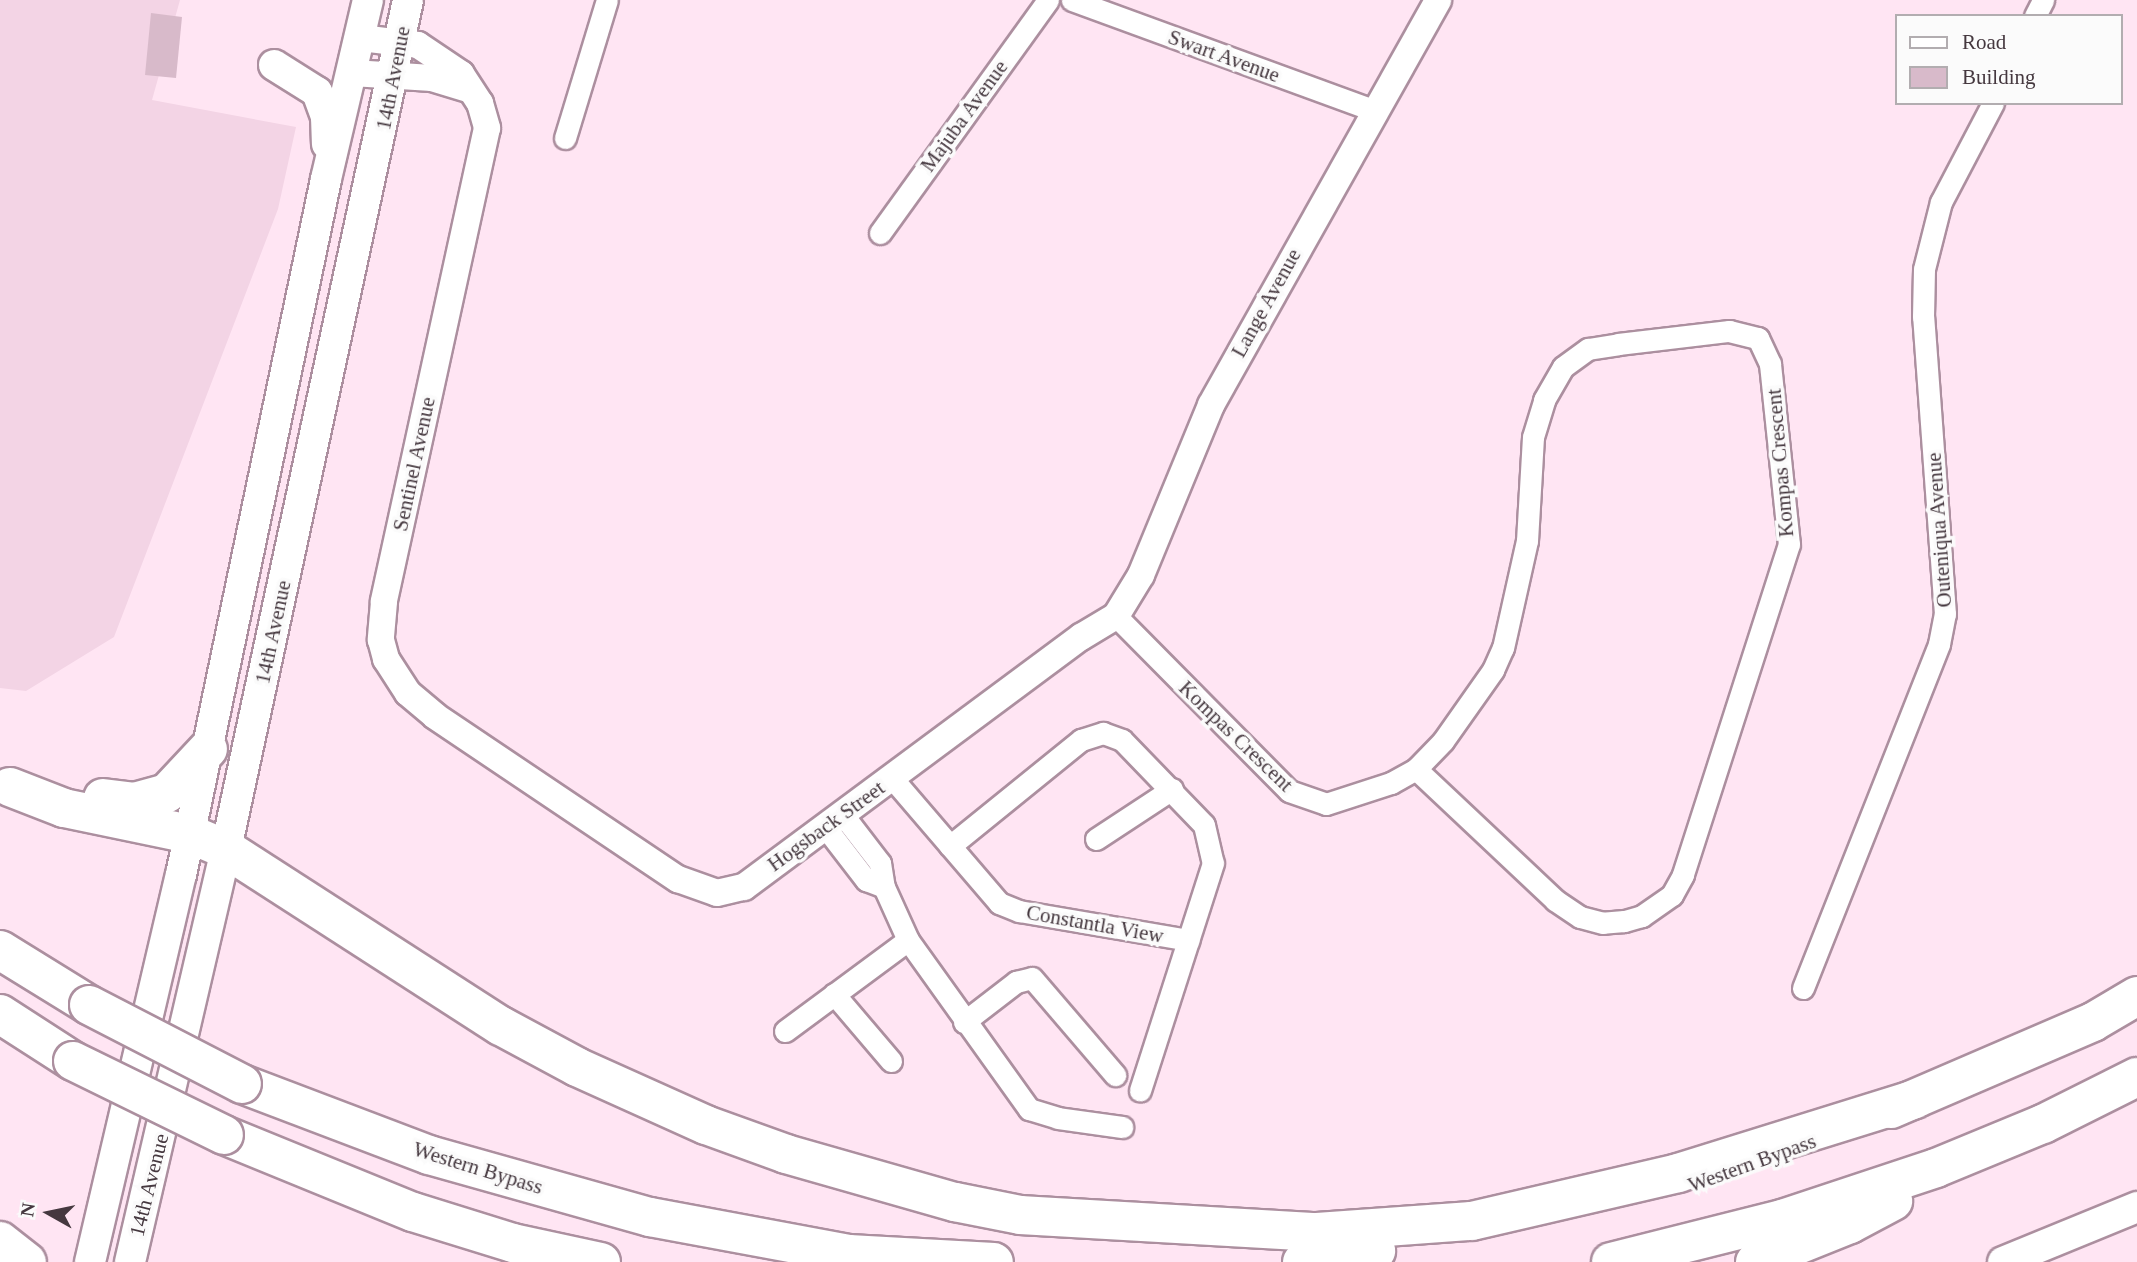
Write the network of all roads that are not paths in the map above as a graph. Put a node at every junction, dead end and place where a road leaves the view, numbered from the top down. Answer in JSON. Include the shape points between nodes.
{"nodes":[{"id":1,"x":368,"y":0,"type":"edge"},
{"id":2,"x":408,"y":0,"type":"edge"},
{"id":3,"x":607,"y":0,"type":"edge"},
{"id":4,"x":1048,"y":0,"type":"edge"},
{"id":5,"x":1072,"y":0,"type":"edge"},
{"id":6,"x":1438,"y":0,"type":"edge"},
{"id":7,"x":361,"y":38,"type":"junction"},
{"id":8,"x":402,"y":42,"type":"junction"},
{"id":9,"x":274,"y":65,"type":"dead end"},
{"id":10,"x":352,"y":73,"type":"junction"},
{"id":11,"x":395,"y":78,"type":"junction"},
{"id":12,"x":475,"y":93,"type":"junction"},
{"id":13,"x":1992,"y":105,"type":"edge"},
{"id":14,"x":1376,"y":111,"type":"junction"},
{"id":15,"x":565,"y":138,"type":"dead end"},
{"id":16,"x":326,"y":179,"type":"junction"},
{"id":17,"x":880,"y":233,"type":"dead end"},
{"id":18,"x":1116,"y":616,"type":"junction"},
{"id":19,"x":208,"y":749,"type":"junction"},
{"id":20,"x":1416,"y":769,"type":"junction"},
{"id":21,"x":523,"y":775,"type":"joint"},
{"id":22,"x":892,"y":778,"type":"junction"},
{"id":23,"x":5,"y":787,"type":"edge"},
{"id":24,"x":1172,"y":789,"type":"junction"},
{"id":25,"x":834,"y":821,"type":"junction"},
{"id":26,"x":190,"y":834,"type":"junction"},
{"id":27,"x":1096,"y":839,"type":"dead end"},
{"id":28,"x":950,"y":846,"type":"junction"},
{"id":29,"x":226,"y":849,"type":"junction"},
{"id":30,"x":908,"y":940,"type":"junction"},
{"id":31,"x":1189,"y":940,"type":"junction"},
{"id":32,"x":0,"y":950,"type":"edge"},
{"id":33,"x":1803,"y":988,"type":"dead end"},
{"id":34,"x":834,"y":994,"type":"junction"},
{"id":35,"x":2137,"y":996,"type":"edge"},
{"id":36,"x":0,"y":1014,"type":"edge"},
{"id":37,"x":964,"y":1023,"type":"junction"},
{"id":38,"x":785,"y":1031,"type":"dead end"},
{"id":39,"x":891,"y":1061,"type":"dead end"},
{"id":40,"x":1115,"y":1075,"type":"dead end"},
{"id":41,"x":2137,"y":1077,"type":"edge"},
{"id":42,"x":1140,"y":1091,"type":"dead end"},
{"id":43,"x":1915,"y":1099,"type":"junction"},
{"id":44,"x":1122,"y":1127,"type":"dead end"},
{"id":45,"x":1936,"y":1168,"type":"junction"},
{"id":46,"x":2137,"y":1207,"type":"edge"},
{"id":47,"x":0,"y":1241,"type":"edge"},
{"id":48,"x":0,"y":1257,"type":"edge"},
{"id":49,"x":4,"y":1262,"type":"edge"},
{"id":50,"x":27,"y":1262,"type":"edge"},
{"id":51,"x":90,"y":1262,"type":"edge"},
{"id":52,"x":130,"y":1262,"type":"edge"},
{"id":53,"x":601,"y":1262,"type":"edge"},
{"id":54,"x":994,"y":1262,"type":"edge"},
{"id":55,"x":1302,"y":1262,"type":"edge"},
{"id":56,"x":1611,"y":1262,"type":"edge"},
{"id":57,"x":1755,"y":1262,"type":"edge"},
{"id":58,"x":2003,"y":1262,"type":"edge"}],
"edges":[{"from":1,"to":7,"type":"main road","name":"14th Avenue"},
{"from":2,"to":8,"type":"main road","name":"14th Avenue"},
{"from":3,"to":15,"type":"street"},
{"from":4,"to":17,"type":"street","name":"Majuba Avenue"},
{"from":5,"to":14,"type":"street","name":"Swart Avenue"},
{"from":6,"to":14,"type":"street","name":"Lange Avenue"},
{"from":7,"to":8,"type":"street","name":"Sentinel Avenue"},
{"from":7,"to":10,"type":"main road","name":"14th Avenue"},
{"from":8,"to":11,"type":"main road","name":"14th Avenue"},
{"from":8,"to":12,"type":"street","name":"Sentinel Avenue","via":[[418,44],[461,74]]},
{"from":9,"to":16,"type":"main road","via":[[305,80],[322,100]]},
{"from":10,"to":11,"type":"street"},
{"from":10,"to":16,"type":"main road","name":"14th Avenue"},
{"from":11,"to":12,"type":"street","via":[[432,78]]},
{"from":11,"to":29,"type":"main road","name":"14th Avenue"},
{"from":12,"to":21,"type":"street","name":"Sentinel Avenue","via":[[486,116],[485,144],[384,602],[381,639],[386,659],[408,693]]},
{"from":13,"to":33,"type":"street","name":"Outeniqua Avenue","via":[[1941,202],[1924,269],[1923,317],[1945,614],[1939,644]]},
{"from":14,"to":18,"type":"street","name":"Lange Avenue","via":[[1200,427],[1141,575]]},
{"from":16,"to":19,"type":"main road","name":"14th Avenue"},
{"from":18,"to":20,"type":"street","name":"Kompas Crescent","via":[[1272,777],[1301,797],[1326,804],[1339,802]]},
{"from":18,"to":22,"type":"street","name":"Hogsback Street"},
{"from":19,"to":23,"type":"highway","via":[[174,787],[151,800]]},
{"from":19,"to":26,"type":"main road","name":"14th Avenue"},
{"from":20,"to":20,"type":"street","name":"Kompas Crescent","via":[[1464,714],[1503,648],[1527,541],[1533,437],[1544,400],[1563,367],[1588,349],[1618,344],[1729,331],[1758,338],[1770,364],[1789,544],[1683,875],[1672,895],[1642,916],[1624,921],[1603,923],[1580,917],[1555,900]]},
{"from":21,"to":25,"type":"street","name":"Hogsback Street","via":[[708,893],[744,887]]},
{"from":22,"to":25,"type":"street","name":"Hogsback Street"},
{"from":22,"to":28,"type":"street","name":"Constantla View"},
{"from":23,"to":26,"type":"highway","via":[[64,808]]},
{"from":24,"to":27,"type":"street"},
{"from":24,"to":28,"type":"street","via":[[1122,740],[1103,733],[1081,740]]},
{"from":24,"to":31,"type":"street","via":[[1204,825],[1212,851],[1213,863]]},
{"from":25,"to":30,"type":"street","via":[[866,880],[884,887]]},
{"from":26,"to":29,"type":"highway"},
{"from":26,"to":51,"type":"main road","name":"14th Avenue"},
{"from":28,"to":31,"type":"street","name":"Constantla View","via":[[990,897],[1007,907]]},
{"from":29,"to":43,"type":"highway","via":[[501,1026],[576,1067],[706,1125],[786,1154],[955,1202],[1020,1215],[1317,1232],[1472,1221],[1678,1173]]},
{"from":29,"to":52,"type":"main road","name":"14th Avenue"},
{"from":30,"to":34,"type":"street"},
{"from":30,"to":37,"type":"street"},
{"from":31,"to":42,"type":"street"},
{"from":32,"to":54,"type":"highway","name":"Western Bypass","bridge":true,"via":[[89,1005],[242,1084],[429,1155],[650,1217],[849,1254]]},
{"from":34,"to":38,"type":"street"},
{"from":34,"to":39,"type":"street"},
{"from":35,"to":43,"type":"highway","name":"Western Bypass","via":[[2093,1022]]},
{"from":36,"to":53,"type":"highway","bridge":true,"via":[[73,1061],[224,1135],[413,1212],[513,1243]]},
{"from":37,"to":40,"type":"street","via":[[1017,982],[1032,978]]},
{"from":37,"to":44,"type":"street","via":[[1029,1109]]},
{"from":41,"to":45,"type":"highway","via":[[2043,1124]]},
{"from":43,"to":55,"type":"highway","name":"Western Bypass","via":[[1726,1177],[1633,1203],[1446,1241]]},
{"from":45,"to":56,"type":"highway","via":[[1782,1219]]},
{"from":45,"to":57,"type":"highway","via":[[1881,1209]]},
{"from":46,"to":58,"type":"main road"},
{"from":47,"to":50,"type":"highway"},
{"from":48,"to":49,"type":"highway"}]}
